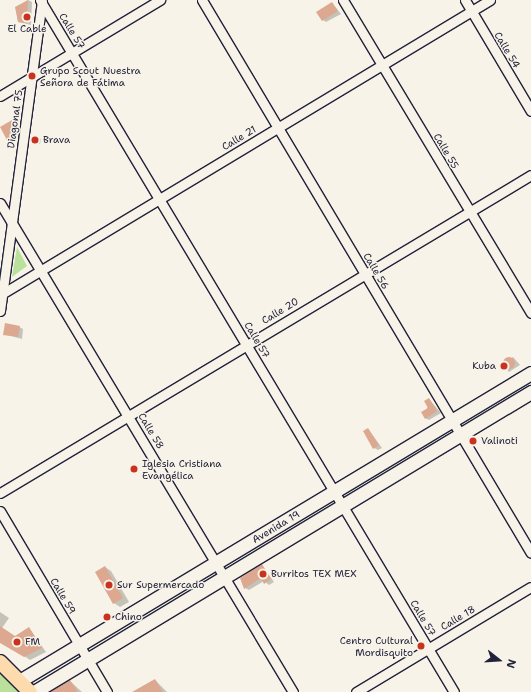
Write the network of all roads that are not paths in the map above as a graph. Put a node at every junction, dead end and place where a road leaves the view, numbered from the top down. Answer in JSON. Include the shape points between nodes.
{"nodes":[{"id":1,"x":160,"y":0,"type":"edge"},
{"id":2,"x":202,"y":0,"type":"edge"},
{"id":3,"x":343,"y":0,"type":"edge"},
{"id":4,"x":465,"y":0,"type":"edge"},
{"id":5,"x":490,"y":0,"type":"edge"},
{"id":6,"x":42,"y":1,"type":"edge"},
{"id":7,"x":471,"y":11,"type":"junction"},
{"id":8,"x":73,"y":52,"type":"junction"},
{"id":9,"x":382,"y":65,"type":"junction"},
{"id":10,"x":32,"y":77,"type":"junction"},
{"id":11,"x":0,"y":96,"type":"edge"},
{"id":12,"x":531,"y":111,"type":"edge"},
{"id":13,"x":278,"y":128,"type":"junction"},
{"id":14,"x":531,"y":175,"type":"edge"},
{"id":15,"x":160,"y":198,"type":"junction"},
{"id":16,"x":0,"y":203,"type":"edge"},
{"id":17,"x":469,"y":211,"type":"junction"},
{"id":18,"x":12,"y":224,"type":"junction"},
{"id":19,"x":41,"y":269,"type":"junction"},
{"id":20,"x":364,"y":273,"type":"junction"},
{"id":21,"x":1,"y":294,"type":"edge"},
{"id":22,"x":0,"y":312,"type":"edge"},
{"id":23,"x":531,"y":313,"type":"edge"},
{"id":24,"x":247,"y":344,"type":"junction"},
{"id":25,"x":531,"y":373,"type":"edge"},
{"id":26,"x":531,"y":392,"type":"edge"},
{"id":27,"x":128,"y":416,"type":"junction"},
{"id":28,"x":452,"y":420,"type":"junction"},
{"id":29,"x":461,"y":435,"type":"junction"},
{"id":30,"x":335,"y":491,"type":"junction"},
{"id":31,"x":0,"y":493,"type":"edge"},
{"id":32,"x":343,"y":506,"type":"junction"},
{"id":33,"x":0,"y":511,"type":"edge"},
{"id":34,"x":531,"y":553,"type":"edge"},
{"id":35,"x":216,"y":563,"type":"junction"},
{"id":36,"x":225,"y":577,"type":"junction"},
{"id":37,"x":531,"y":587,"type":"edge"},
{"id":38,"x":80,"y":645,"type":"junction"},
{"id":39,"x":428,"y":649,"type":"junction"},
{"id":40,"x":88,"y":659,"type":"junction"},
{"id":41,"x":0,"y":662,"type":"edge"},
{"id":42,"x":21,"y":680,"type":"junction"},
{"id":43,"x":30,"y":692,"type":"edge"},
{"id":44,"x":34,"y":692,"type":"edge"},
{"id":45,"x":107,"y":692,"type":"edge"},
{"id":46,"x":293,"y":692,"type":"edge"},
{"id":47,"x":356,"y":692,"type":"edge"},
{"id":48,"x":454,"y":692,"type":"edge"}],
"edges":[{"from":1,"to":8,"type":"street"},
{"from":2,"to":13,"type":"street","name":"Calle 56"},
{"from":3,"to":9,"type":"street","name":"Calle 55"},
{"from":4,"to":7,"type":"street","name":"Calle 54"},
{"from":5,"to":7,"type":"street","name":"Calle 21"},
{"from":6,"to":8,"type":"street","name":"Calle 57"},
{"from":6,"to":10,"type":"street","name":"Diagonal 75"},
{"from":7,"to":9,"type":"street","name":"Calle 21"},
{"from":7,"to":12,"type":"street","name":"Calle 54"},
{"from":8,"to":10,"type":"street"},
{"from":8,"to":15,"type":"street","name":"Calle 57"},
{"from":9,"to":13,"type":"street","name":"Calle 21"},
{"from":9,"to":17,"type":"street","name":"Calle 55"},
{"from":10,"to":11,"type":"street"},
{"from":10,"to":18,"type":"street","name":"Diagonal 75"},
{"from":13,"to":15,"type":"street","name":"Calle 21"},
{"from":13,"to":20,"type":"street","name":"Calle 56"},
{"from":14,"to":17,"type":"street","name":"Calle 20"},
{"from":15,"to":19,"type":"street","name":"Calle 21"},
{"from":15,"to":24,"type":"street","name":"Calle 57"},
{"from":16,"to":18,"type":"street","name":"Calle 58"},
{"from":17,"to":20,"type":"street","name":"Calle 20"},
{"from":17,"to":23,"type":"street","name":"Calle 55"},
{"from":18,"to":19,"type":"street","name":"Calle 58"},
{"from":18,"to":21,"type":"street","name":"Diagonal 75"},
{"from":19,"to":21,"type":"street","name":"Calle 21"},
{"from":19,"to":27,"type":"street","name":"Calle 58"},
{"from":20,"to":24,"type":"street","name":"Calle 20"},
{"from":20,"to":28,"type":"street","name":"Calle 56"},
{"from":21,"to":22,"type":"street","name":"Diagonal 75"},
{"from":24,"to":27,"type":"street","name":"Calle 20"},
{"from":24,"to":30,"type":"street","name":"Calle 57"},
{"from":25,"to":28,"type":"main road","name":"Avenida 19"},
{"from":26,"to":29,"type":"main road","name":"Avenida 19"},
{"from":27,"to":31,"type":"street","name":"Calle 20"},
{"from":27,"to":35,"type":"street","name":"Calle 58"},
{"from":28,"to":29,"type":"street","name":"Calle 56"},
{"from":28,"to":30,"type":"main road","name":"Avenida 19"},
{"from":29,"to":32,"type":"main road","name":"Avenida 19"},
{"from":29,"to":34,"type":"street","name":"Calle 56"},
{"from":30,"to":32,"type":"street","name":"Calle 57"},
{"from":30,"to":35,"type":"main road","name":"Avenida 19"},
{"from":32,"to":36,"type":"main road","name":"Avenida 19"},
{"from":32,"to":39,"type":"street","name":"Calle 57"},
{"from":33,"to":38,"type":"street","name":"Calle 59"},
{"from":35,"to":36,"type":"street","name":"Calle 58"},
{"from":35,"to":38,"type":"main road","name":"Avenida 19"},
{"from":36,"to":40,"type":"main road","name":"Avenida 19"},
{"from":36,"to":46,"type":"street","name":"Calle 58"},
{"from":37,"to":39,"type":"street","name":"Calle 18"},
{"from":38,"to":40,"type":"street","name":"Calle 59"},
{"from":38,"to":42,"type":"main road","name":"Avenida 19"},
{"from":39,"to":47,"type":"street","name":"Calle 18"},
{"from":39,"to":48,"type":"street","name":"Calle 57"},
{"from":40,"to":44,"type":"main road","name":"Avenida 19"},
{"from":40,"to":45,"type":"street","name":"Calle 59"},
{"from":41,"to":42,"type":"main road"},
{"from":42,"to":43,"type":"main road"}]}
